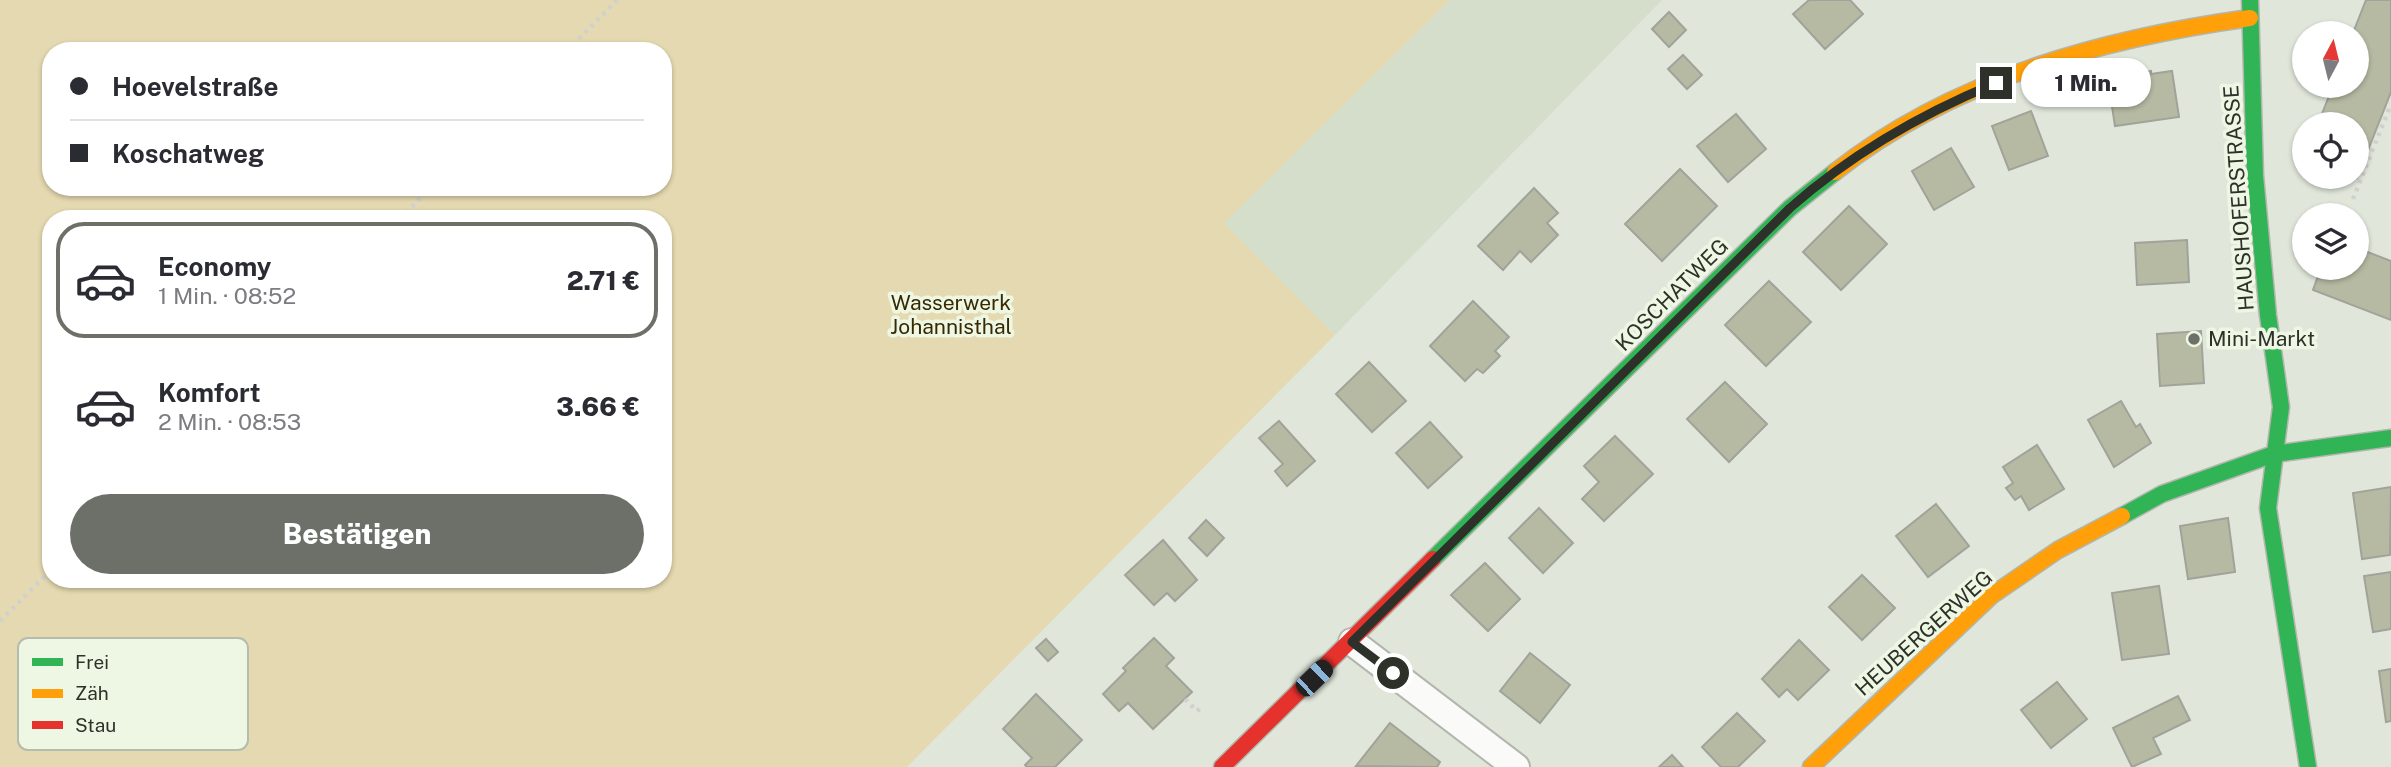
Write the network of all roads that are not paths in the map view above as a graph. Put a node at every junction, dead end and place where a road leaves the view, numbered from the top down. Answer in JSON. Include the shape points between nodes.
{"nodes":[{"id":1,"x":2250,"y":0,"type":"edge"},
{"id":2,"x":2250,"y":18,"type":"junction"},
{"id":3,"x":2391,"y":438,"type":"edge"},
{"id":4,"x":2274,"y":454,"type":"junction"},
{"id":5,"x":1352,"y":642,"type":"junction"},
{"id":6,"x":1222,"y":767,"type":"edge"},
{"id":7,"x":1516,"y":767,"type":"edge"},
{"id":8,"x":1811,"y":767,"type":"edge"},
{"id":9,"x":2308,"y":767,"type":"edge"}],
"edges":[{"from":1,"to":2,"type":"street","name":"HAUSHOFERSTRASSE"},
{"from":2,"to":4,"type":"street","name":"HAUSHOFERSTRASSE","via":[[2255,176],[2281,407]]},
{"from":2,"to":5,"type":"street","name":"KOSCHATWEG","via":[[2184,25],[2121,39],[2017,74],[1932,110],[1828,174]]},
{"from":3,"to":4,"type":"street","name":"HEUBERGERWEG"},
{"from":4,"to":8,"type":"street","name":"HEUBERGERWEG","via":[[2162,494],[2058,550],[1991,596]]},
{"from":4,"to":9,"type":"street","name":"HAUSHOFERSTRASSE","via":[[2268,508]]},
{"from":5,"to":6,"type":"street","name":"KOSCHATWEG"},
{"from":5,"to":7,"type":"street"}]}
